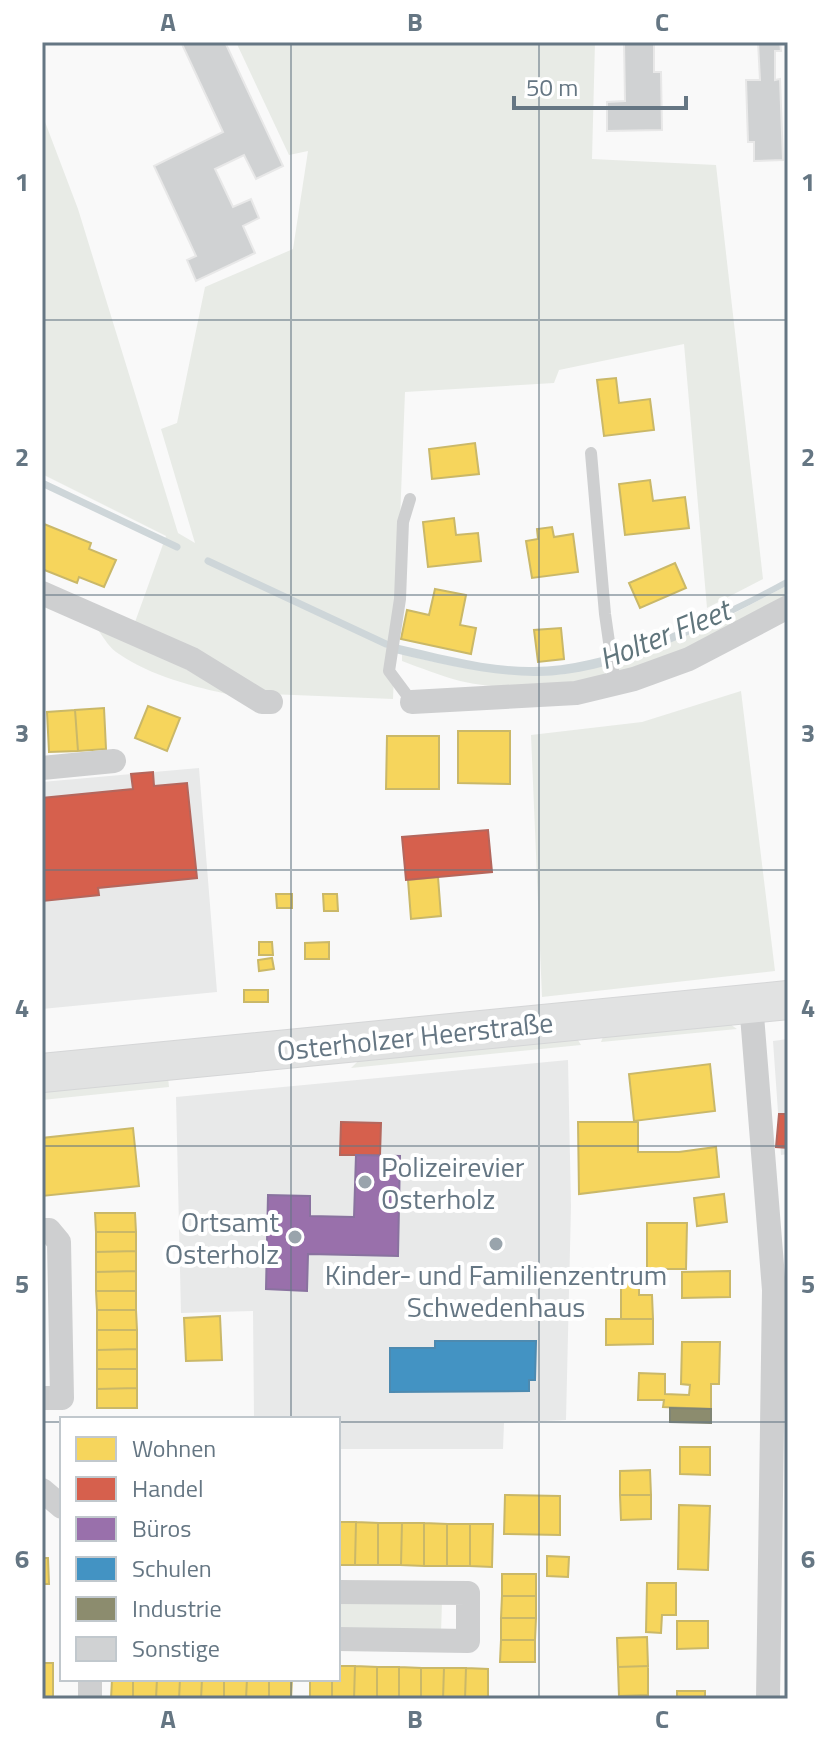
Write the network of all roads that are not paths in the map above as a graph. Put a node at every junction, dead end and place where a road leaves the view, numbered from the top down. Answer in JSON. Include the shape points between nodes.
{"nodes":[{"id":1,"x":591,"y":453,"type":"dead end"},
{"id":2,"x":410,"y":499,"type":"dead end"},
{"id":3,"x":42,"y":593,"type":"edge"},
{"id":4,"x":788,"y":607,"type":"edge"},
{"id":5,"x":614,"y":676,"type":"junction"},
{"id":6,"x":271,"y":702,"type":"dead end"},
{"id":7,"x":412,"y":702,"type":"joint"},
{"id":8,"x":114,"y":761,"type":"dead end"},
{"id":9,"x":42,"y":768,"type":"edge"},
{"id":10,"x":770,"y":1001,"type":"edge"},
{"id":11,"x":42,"y":1073,"type":"edge"},
{"id":12,"x":42,"y":1230,"type":"edge"},
{"id":13,"x":42,"y":1398,"type":"edge"},
{"id":14,"x":42,"y":1490,"type":"edge"},
{"id":15,"x":60,"y":1505,"type":"edge"},
{"id":16,"x":340,"y":1592,"type":"edge"},
{"id":17,"x":340,"y":1639,"type":"edge"},
{"id":18,"x":768,"y":1699,"type":"edge"}],
"edges":[{"from":1,"to":5,"type":"lane"},
{"from":2,"to":7,"type":"lane","via":[[403,522],[400,599],[389,671]]},
{"from":3,"to":6,"type":"street","via":[[192,659],[262,702]]},
{"from":4,"to":5,"type":"street","via":[[689,659]]},
{"from":5,"to":7,"type":"street","via":[[576,693]]},
{"from":8,"to":9,"type":"street"},
{"from":10,"to":11,"type":"main road","name":"Osterholzer Heerstraße"},
{"from":10,"to":18,"type":"street","via":[[774,1290]]},
{"from":12,"to":13,"type":"street","via":[[49,1230],[59,1242],[62,1398]]},
{"from":14,"to":15,"type":"street"},
{"from":16,"to":17,"type":"street","via":[[468,1593],[468,1641]]}]}
